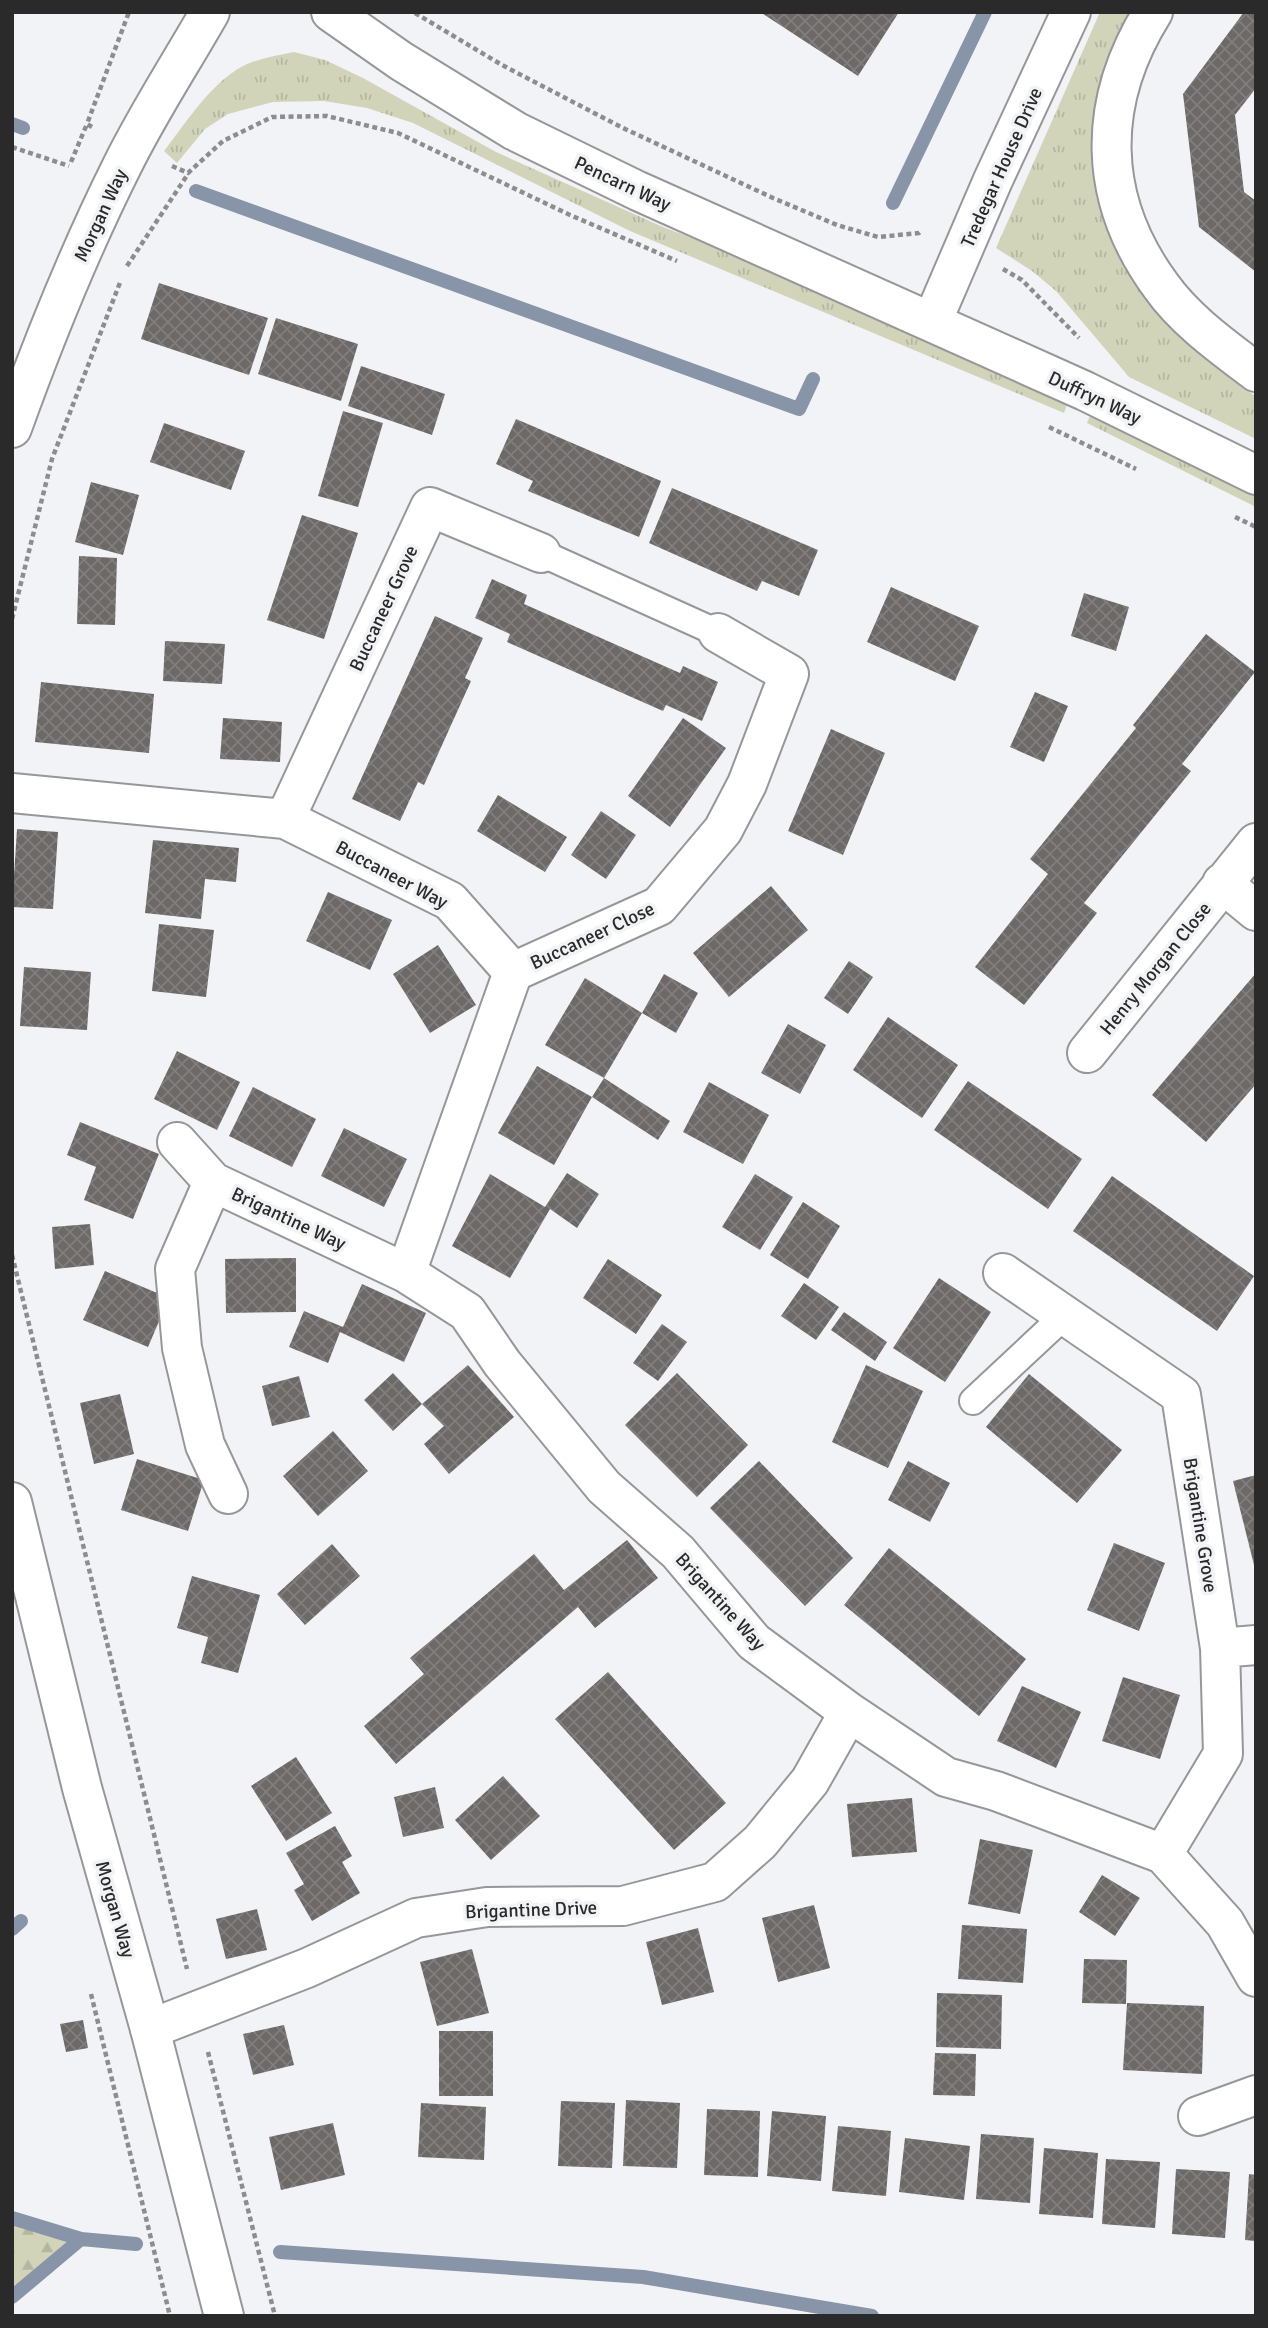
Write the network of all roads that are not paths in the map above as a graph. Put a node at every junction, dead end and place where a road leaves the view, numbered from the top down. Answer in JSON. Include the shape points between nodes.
{"nodes":[{"id":1,"x":210,"y":12,"type":"edge"},
{"id":2,"x":331,"y":12,"type":"edge"},
{"id":3,"x":1071,"y":12,"type":"edge"},
{"id":4,"x":1153,"y":12,"type":"edge"},
{"id":5,"x":932,"y":321,"type":"junction"},
{"id":6,"x":1256,"y":372,"type":"edge"},
{"id":7,"x":12,"y":428,"type":"edge"},
{"id":8,"x":1256,"y":475,"type":"edge"},
{"id":9,"x":541,"y":553,"type":"joint"},
{"id":10,"x":718,"y":633,"type":"joint"},
{"id":11,"x":12,"y":793,"type":"edge"},
{"id":12,"x":285,"y":819,"type":"junction"},
{"id":13,"x":1256,"y":843,"type":"edge"},
{"id":14,"x":1222,"y":883,"type":"junction"},
{"id":15,"x":1256,"y":911,"type":"edge"},
{"id":16,"x":513,"y":972,"type":"junction"},
{"id":17,"x":1087,"y":1053,"type":"dead end"},
{"id":18,"x":177,"y":1142,"type":"dead end"},
{"id":19,"x":213,"y":1182,"type":"junction"},
{"id":20,"x":406,"y":1273,"type":"junction"},
{"id":21,"x":1003,"y":1273,"type":"dead end"},
{"id":22,"x":1065,"y":1315,"type":"junction"},
{"id":23,"x":973,"y":1401,"type":"dead end"},
{"id":24,"x":228,"y":1494,"type":"dead end"},
{"id":25,"x":12,"y":1502,"type":"edge"},
{"id":26,"x":1238,"y":1646,"type":"edge"},
{"id":27,"x":849,"y":1712,"type":"junction"},
{"id":28,"x":1163,"y":1854,"type":"junction"},
{"id":29,"x":1256,"y":1977,"type":"edge"},
{"id":30,"x":149,"y":2029,"type":"junction"},
{"id":31,"x":1256,"y":2095,"type":"edge"},
{"id":32,"x":1198,"y":2116,"type":"dead end"},
{"id":33,"x":224,"y":2316,"type":"edge"}],
"edges":[{"from":1,"to":7,"type":"street","name":"Morgan Way","via":[[132,148],[82,252]]},
{"from":2,"to":5,"type":"street","name":"Pencarn Way","via":[[515,131],[638,191]]},
{"from":3,"to":5,"type":"street","name":"Tredegar House Drive"},
{"from":4,"to":6,"type":"street","via":[[1134,42],[1112,118],[1111,161],[1118,203],[1136,248],[1162,288]]},
{"from":5,"to":8,"type":"street","name":"Duffryn Way"},
{"from":9,"to":10,"type":"lane"},
{"from":9,"to":12,"type":"street","name":"Buccaneer Grove","via":[[430,507]]},
{"from":10,"to":16,"type":"street","name":"Buccaneer Close","via":[[789,674],[747,784],[723,830],[659,906]]},
{"from":11,"to":12,"type":"street","name":"Buccaneer Way"},
{"from":12,"to":16,"type":"street","name":"Buccaneer Way","via":[[450,901]]},
{"from":13,"to":14,"type":"street","name":"Henry Morgan Close"},
{"from":14,"to":15,"type":"street","name":"Henry Morgan Close"},
{"from":14,"to":17,"type":"street","name":"Henry Morgan Close"},
{"from":16,"to":20,"type":"street"},
{"from":18,"to":19,"type":"street","name":"Brigantine Way"},
{"from":19,"to":20,"type":"street","name":"Brigantine Way"},
{"from":19,"to":24,"type":"street","name":"Brigantine Way","via":[[175,1269],[185,1362],[205,1446]]},
{"from":20,"to":27,"type":"street","name":"Brigantine Way","via":[[467,1312],[502,1363],[604,1487],[678,1552],[754,1643]]},
{"from":21,"to":22,"type":"street","name":"Brigantine Grove"},
{"from":22,"to":23,"type":"lane"},
{"from":22,"to":26,"type":"street","name":"Brigantine Grove","via":[[1181,1395]]},
{"from":25,"to":30,"type":"street","name":"Morgan Way","via":[[82,1788]]},
{"from":26,"to":28,"type":"street","name":"Brigantine Grove","via":[[1223,1754]]},
{"from":27,"to":28,"type":"street","name":"Brigantine Way","via":[[946,1777],[996,1791]]},
{"from":27,"to":30,"type":"street","name":"Brigantine Drive","via":[[810,1781],[760,1842],[715,1882],[623,1906],[487,1907],[415,1918],[307,1968]]},
{"from":28,"to":29,"type":"street","name":"Brigantine Way","via":[[1225,1923]]},
{"from":30,"to":33,"type":"street","name":"Morgan Way"},
{"from":31,"to":32,"type":"street"}]}
